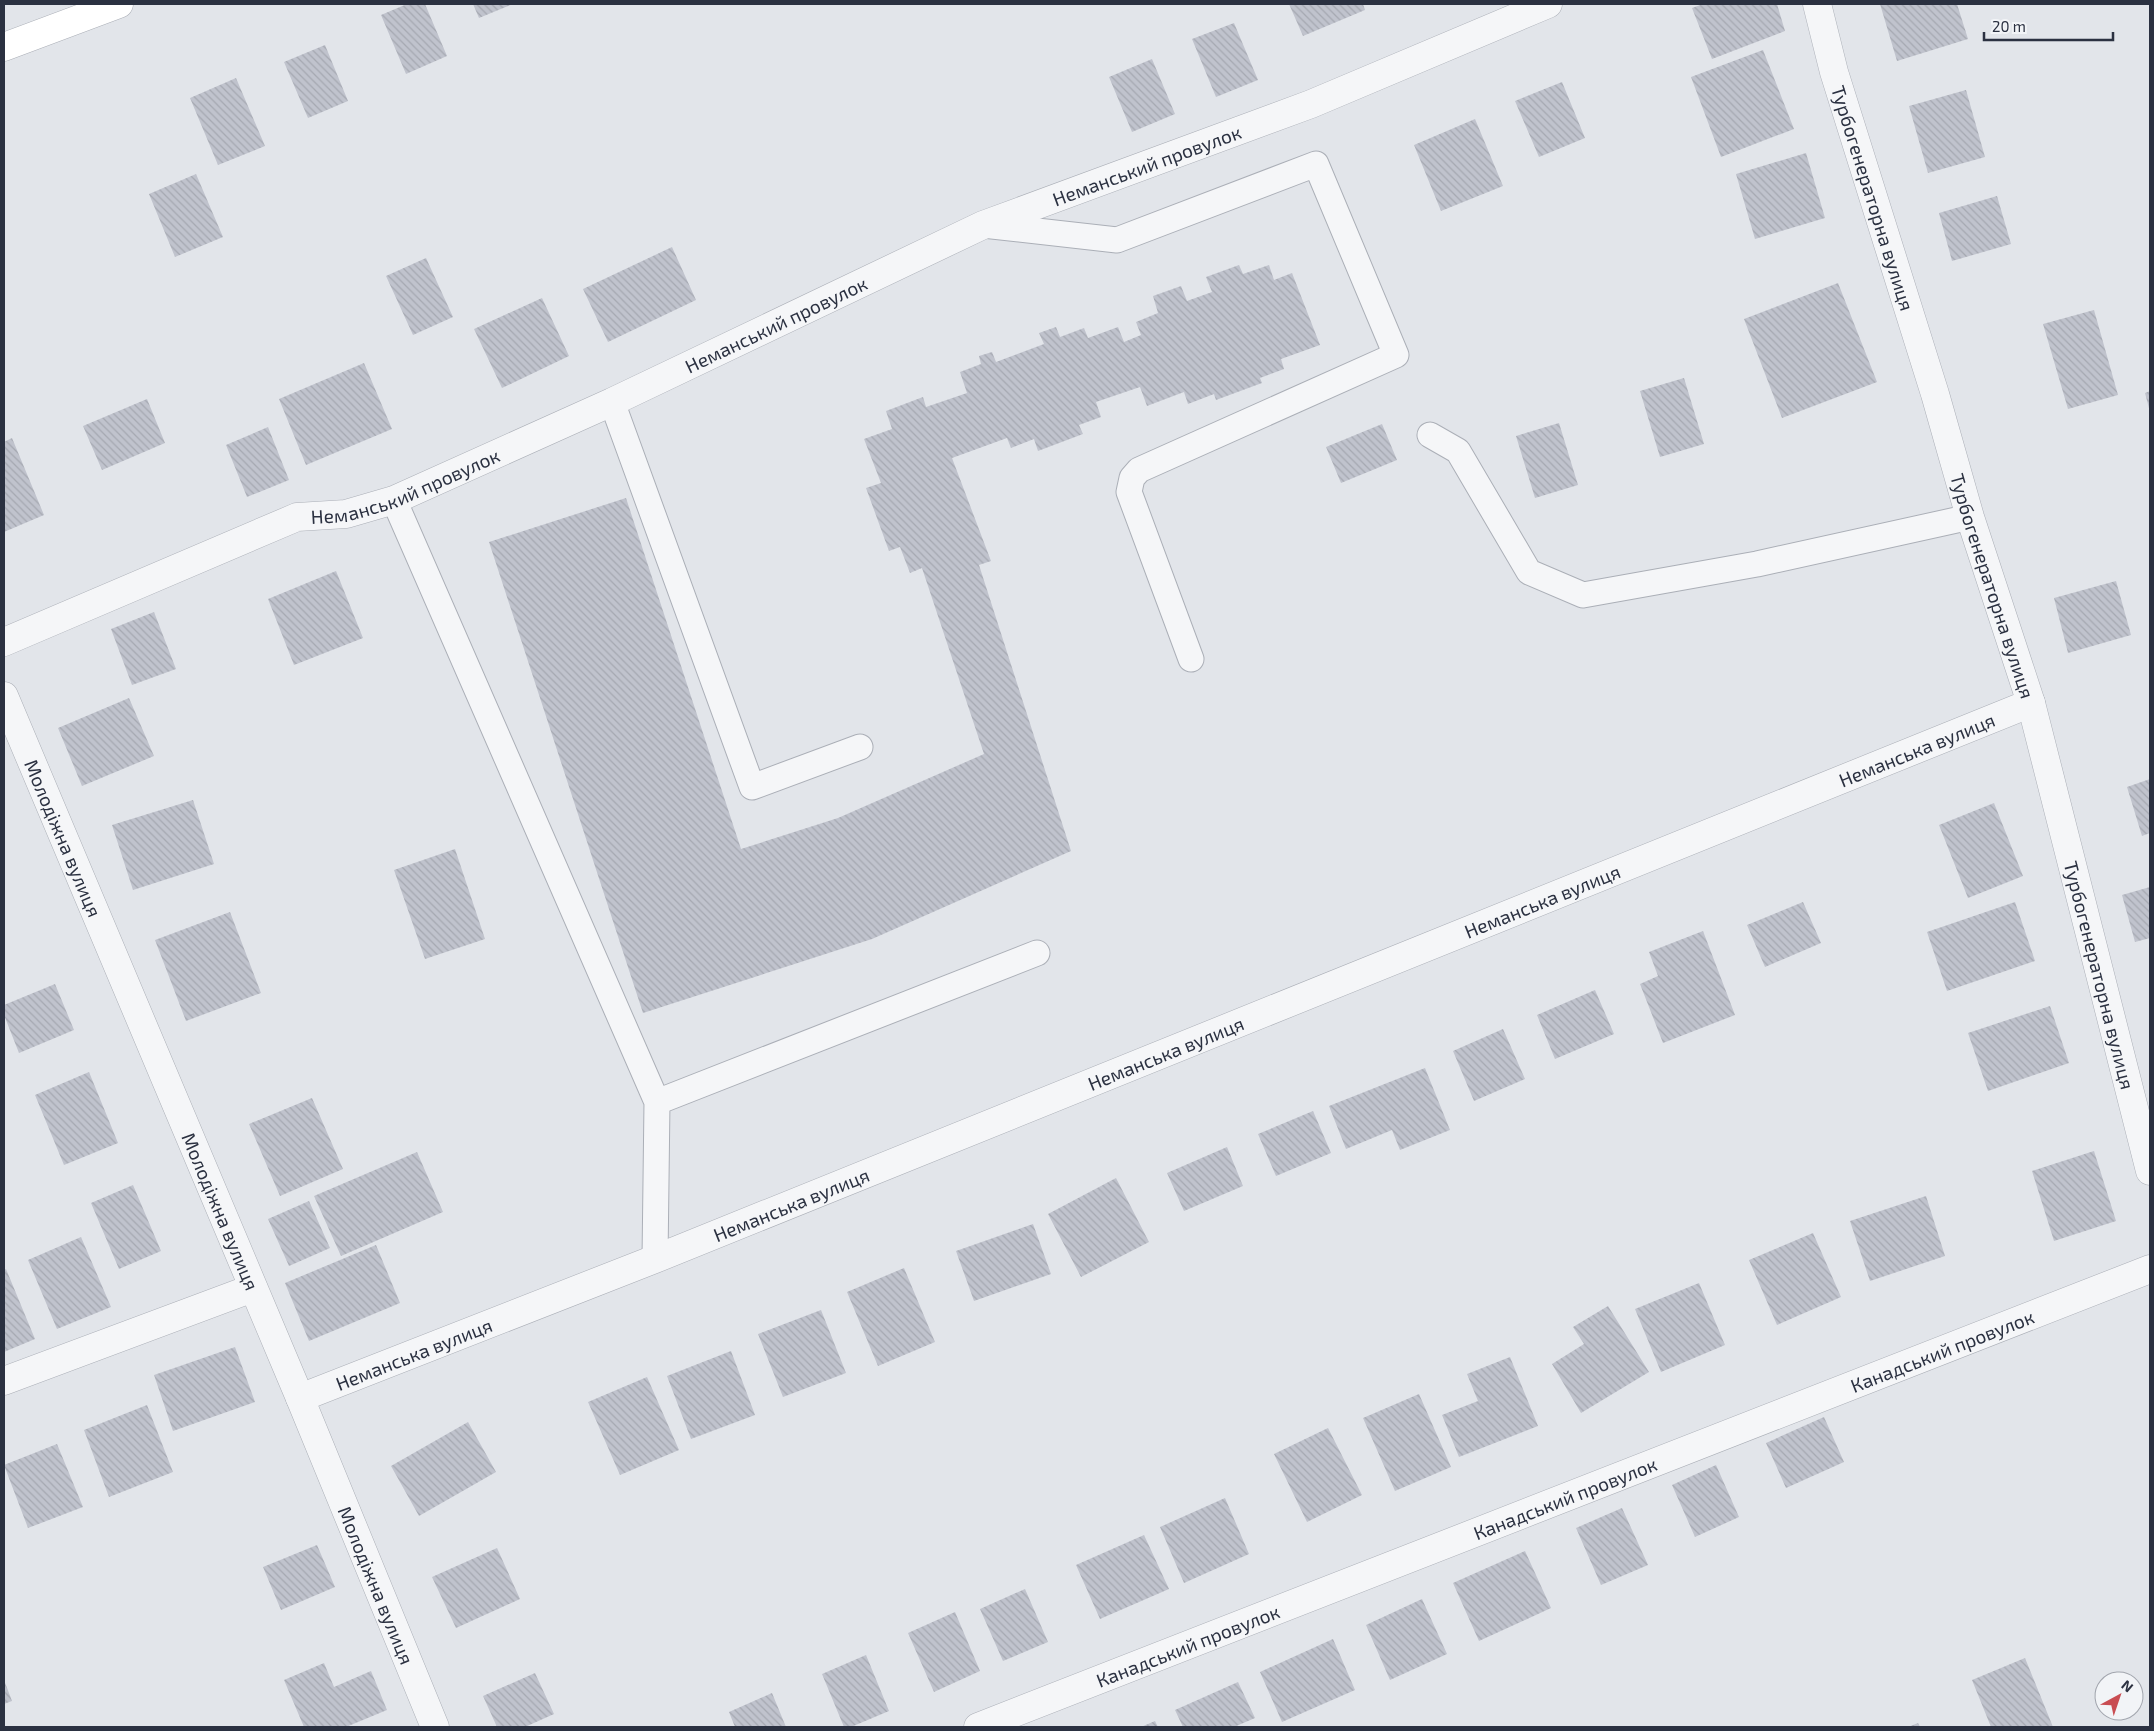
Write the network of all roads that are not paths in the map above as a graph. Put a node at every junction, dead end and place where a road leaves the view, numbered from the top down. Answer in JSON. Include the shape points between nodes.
{"nodes":[{"id":1,"x":119,"y":4,"type":"edge"},
{"id":2,"x":1548,"y":4,"type":"edge"},
{"id":3,"x":1817,"y":4,"type":"edge"},
{"id":4,"x":4,"y":47,"type":"edge"},
{"id":5,"x":983,"y":225,"type":"junction"},
{"id":6,"x":612,"y":402,"type":"junction"},
{"id":7,"x":1430,"y":435,"type":"dead end"},
{"id":8,"x":394,"y":500,"type":"junction"},
{"id":9,"x":1970,"y":518,"type":"junction"},
{"id":10,"x":4,"y":642,"type":"edge"},
{"id":11,"x":1191,"y":659,"type":"dead end"},
{"id":12,"x":4,"y":696,"type":"edge"},
{"id":13,"x":2031,"y":703,"type":"junction"},
{"id":14,"x":860,"y":747,"type":"dead end"},
{"id":15,"x":1037,"y":953,"type":"dead end"},
{"id":16,"x":657,"y":1102,"type":"junction"},
{"id":17,"x":2150,"y":1171,"type":"edge"},
{"id":18,"x":655,"y":1259,"type":"junction"},
{"id":19,"x":2150,"y":1269,"type":"edge"},
{"id":20,"x":254,"y":1288,"type":"junction"},
{"id":21,"x":4,"y":1382,"type":"edge"},
{"id":22,"x":300,"y":1398,"type":"junction"},
{"id":23,"x":435,"y":1727,"type":"edge"},
{"id":24,"x":978,"y":1727,"type":"edge"}],
"edges":[{"from":1,"to":4,"type":"street"},
{"from":2,"to":5,"type":"street","name":"Неманський провулок","via":[[1311,104]]},
{"from":3,"to":9,"type":"street","name":"Турбогенераторна вулиця","via":[[1834,72],[1935,394]]},
{"from":5,"to":6,"type":"street","name":"Неманський провулок"},
{"from":5,"to":11,"type":"lane","via":[[1117,240],[1316,164],[1396,355],[1140,470],[1132,478],[1128,492]]},
{"from":6,"to":8,"type":"street","name":"Неманський провулок"},
{"from":6,"to":14,"type":"lane","via":[[752,787]]},
{"from":7,"to":9,"type":"lane","via":[[1458,451],[1529,572],[1583,595],[1757,564]]},
{"from":8,"to":10,"type":"street","name":"Неманський провулок","via":[[346,514],[297,517]]},
{"from":8,"to":16,"type":"lane"},
{"from":9,"to":13,"type":"street","name":"Турбогенераторна вулиця"},
{"from":12,"to":20,"type":"street","name":"Молодіжна вулиця"},
{"from":13,"to":17,"type":"street","name":"Турбогенераторна вулиця"},
{"from":13,"to":18,"type":"street","name":"Неманська вулиця"},
{"from":15,"to":16,"type":"lane"},
{"from":16,"to":18,"type":"lane"},
{"from":18,"to":22,"type":"street","name":"Неманська вулиця"},
{"from":19,"to":24,"type":"street","name":"Канадський провулок"},
{"from":20,"to":21,"type":"street"},
{"from":20,"to":22,"type":"street","name":"Молодіжна вулиця"},
{"from":22,"to":23,"type":"street","name":"Молодіжна вулиця"}]}
